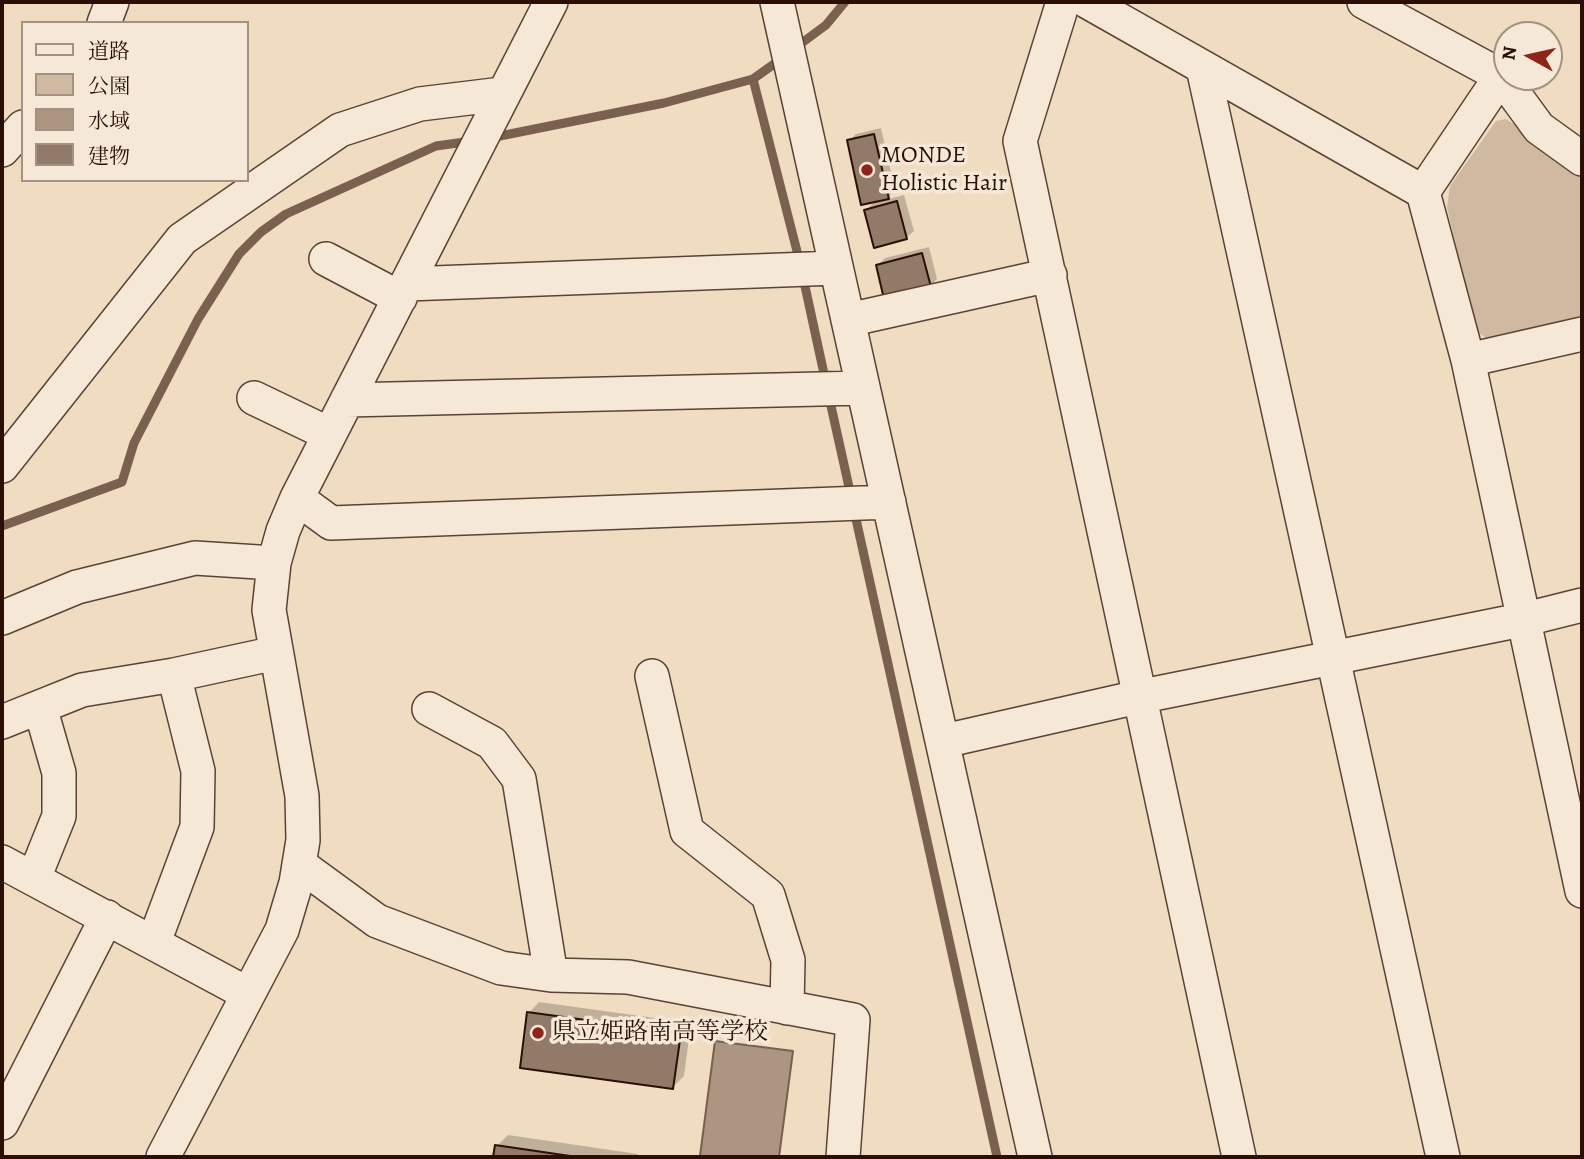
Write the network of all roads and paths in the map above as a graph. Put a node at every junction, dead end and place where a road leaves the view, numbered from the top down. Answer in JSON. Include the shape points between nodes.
{"nodes":[{"id":1,"x":551,"y":2,"type":"edge"},
{"id":2,"x":777,"y":2,"type":"edge"},
{"id":3,"x":1063,"y":2,"type":"edge"},
{"id":4,"x":1088,"y":2,"type":"edge"},
{"id":5,"x":1364,"y":2,"type":"edge"},
{"id":6,"x":1203,"y":68,"type":"junction"},
{"id":7,"x":1493,"y":71,"type":"edge"},
{"id":8,"x":1493,"y":87,"type":"edge"},
{"id":9,"x":1512,"y":91,"type":"edge"},
{"id":10,"x":502,"y":94,"type":"junction"},
{"id":11,"x":21,"y":129,"type":"edge"},
{"id":12,"x":2,"y":150,"type":"edge"},
{"id":13,"x":1582,"y":159,"type":"edge"},
{"id":14,"x":1423,"y":192,"type":"junction"},
{"id":15,"x":326,"y":259,"type":"dead end"},
{"id":16,"x":809,"y":269,"type":"junction"},
{"id":17,"x":1050,"y":275,"type":"junction"},
{"id":18,"x":403,"y":291,"type":"junction"},
{"id":19,"x":848,"y":320,"type":"junction"},
{"id":20,"x":1582,"y":334,"type":"edge"},
{"id":21,"x":1468,"y":360,"type":"junction"},
{"id":22,"x":835,"y":389,"type":"junction"},
{"id":23,"x":254,"y":398,"type":"dead end"},
{"id":24,"x":347,"y":400,"type":"junction"},
{"id":25,"x":329,"y":434,"type":"junction"},
{"id":26,"x":2,"y":466,"type":"edge"},
{"id":27,"x":297,"y":498,"type":"junction"},
{"id":28,"x":862,"y":503,"type":"junction"},
{"id":29,"x":274,"y":563,"type":"junction"},
{"id":30,"x":1582,"y":605,"type":"edge"},
{"id":31,"x":2,"y":618,"type":"edge"},
{"id":32,"x":1526,"y":619,"type":"junction"},
{"id":33,"x":276,"y":653,"type":"junction"},
{"id":34,"x":1335,"y":660,"type":"junction"},
{"id":35,"x":174,"y":675,"type":"junction"},
{"id":36,"x":652,"y":676,"type":"dead end"},
{"id":37,"x":1138,"y":697,"type":"junction"},
{"id":38,"x":40,"y":707,"type":"junction"},
{"id":39,"x":429,"y":709,"type":"dead end"},
{"id":40,"x":2,"y":722,"type":"edge"},
{"id":41,"x":944,"y":741,"type":"junction"},
{"id":42,"x":2,"y":862,"type":"edge"},
{"id":43,"x":299,"y":864,"type":"junction"},
{"id":44,"x":34,"y":878,"type":"junction"},
{"id":45,"x":1582,"y":891,"type":"edge"},
{"id":46,"x":107,"y":917,"type":"junction"},
{"id":47,"x":154,"y":942,"type":"junction"},
{"id":48,"x":551,"y":975,"type":"junction"},
{"id":49,"x":248,"y":994,"type":"junction"},
{"id":50,"x":787,"y":1009,"type":"junction"},
{"id":51,"x":2,"y":1123,"type":"edge"},
{"id":52,"x":163,"y":1157,"type":"edge"},
{"id":53,"x":843,"y":1157,"type":"edge"},
{"id":54,"x":1035,"y":1157,"type":"edge"},
{"id":55,"x":1240,"y":1157,"type":"edge"},
{"id":56,"x":1443,"y":1157,"type":"edge"}],
"edges":[{"from":1,"to":10,"type":"street"},
{"from":2,"to":16,"type":"street"},
{"from":3,"to":17,"type":"street","via":[[1020,141]]},
{"from":4,"to":6,"type":"street"},
{"from":5,"to":7,"type":"street"},
{"from":6,"to":14,"type":"street"},
{"from":6,"to":34,"type":"street"},
{"from":8,"to":14,"type":"street"},
{"from":9,"to":13,"type":"street","via":[[1539,128]]},
{"from":10,"to":18,"type":"street"},
{"from":10,"to":26,"type":"street","via":[[419,104],[340,130],[182,239]]},
{"from":11,"to":12,"type":"street"},
{"from":14,"to":21,"type":"street"},
{"from":15,"to":18,"type":"street"},
{"from":16,"to":18,"type":"street"},
{"from":16,"to":19,"type":"street"},
{"from":17,"to":19,"type":"street"},
{"from":17,"to":37,"type":"street"},
{"from":18,"to":24,"type":"street"},
{"from":19,"to":22,"type":"street"},
{"from":20,"to":21,"type":"street"},
{"from":21,"to":32,"type":"street"},
{"from":22,"to":24,"type":"street"},
{"from":22,"to":28,"type":"street"},
{"from":23,"to":25,"type":"street"},
{"from":24,"to":25,"type":"street"},
{"from":25,"to":27,"type":"street"},
{"from":27,"to":28,"type":"street","via":[[331,523]]},
{"from":27,"to":29,"type":"street"},
{"from":28,"to":41,"type":"street"},
{"from":29,"to":31,"type":"street","via":[[195,558],[77,587]]},
{"from":29,"to":33,"type":"street","via":[[270,611]]},
{"from":30,"to":32,"type":"street"},
{"from":32,"to":34,"type":"street"},
{"from":32,"to":45,"type":"street"},
{"from":33,"to":35,"type":"street"},
{"from":33,"to":43,"type":"street","via":[[302,796]]},
{"from":34,"to":37,"type":"street"},
{"from":34,"to":56,"type":"street"},
{"from":35,"to":38,"type":"street","via":[[82,690]]},
{"from":35,"to":47,"type":"street","via":[[198,771],[197,827]]},
{"from":36,"to":50,"type":"street","via":[[687,831],[768,895],[788,960]]},
{"from":37,"to":41,"type":"street"},
{"from":37,"to":55,"type":"street"},
{"from":38,"to":40,"type":"street"},
{"from":38,"to":44,"type":"street","via":[[59,773],[59,816]]},
{"from":39,"to":48,"type":"street","via":[[492,743],[519,779]]},
{"from":41,"to":54,"type":"street"},
{"from":42,"to":44,"type":"street"},
{"from":43,"to":48,"type":"street","via":[[377,921],[501,968]]},
{"from":43,"to":49,"type":"street","via":[[282,930]]},
{"from":44,"to":46,"type":"street"},
{"from":46,"to":47,"type":"street"},
{"from":46,"to":51,"type":"street"},
{"from":47,"to":49,"type":"street"},
{"from":48,"to":50,"type":"street","via":[[628,976]]},
{"from":49,"to":52,"type":"street"},
{"from":50,"to":53,"type":"street","via":[[853,1020]]}]}
